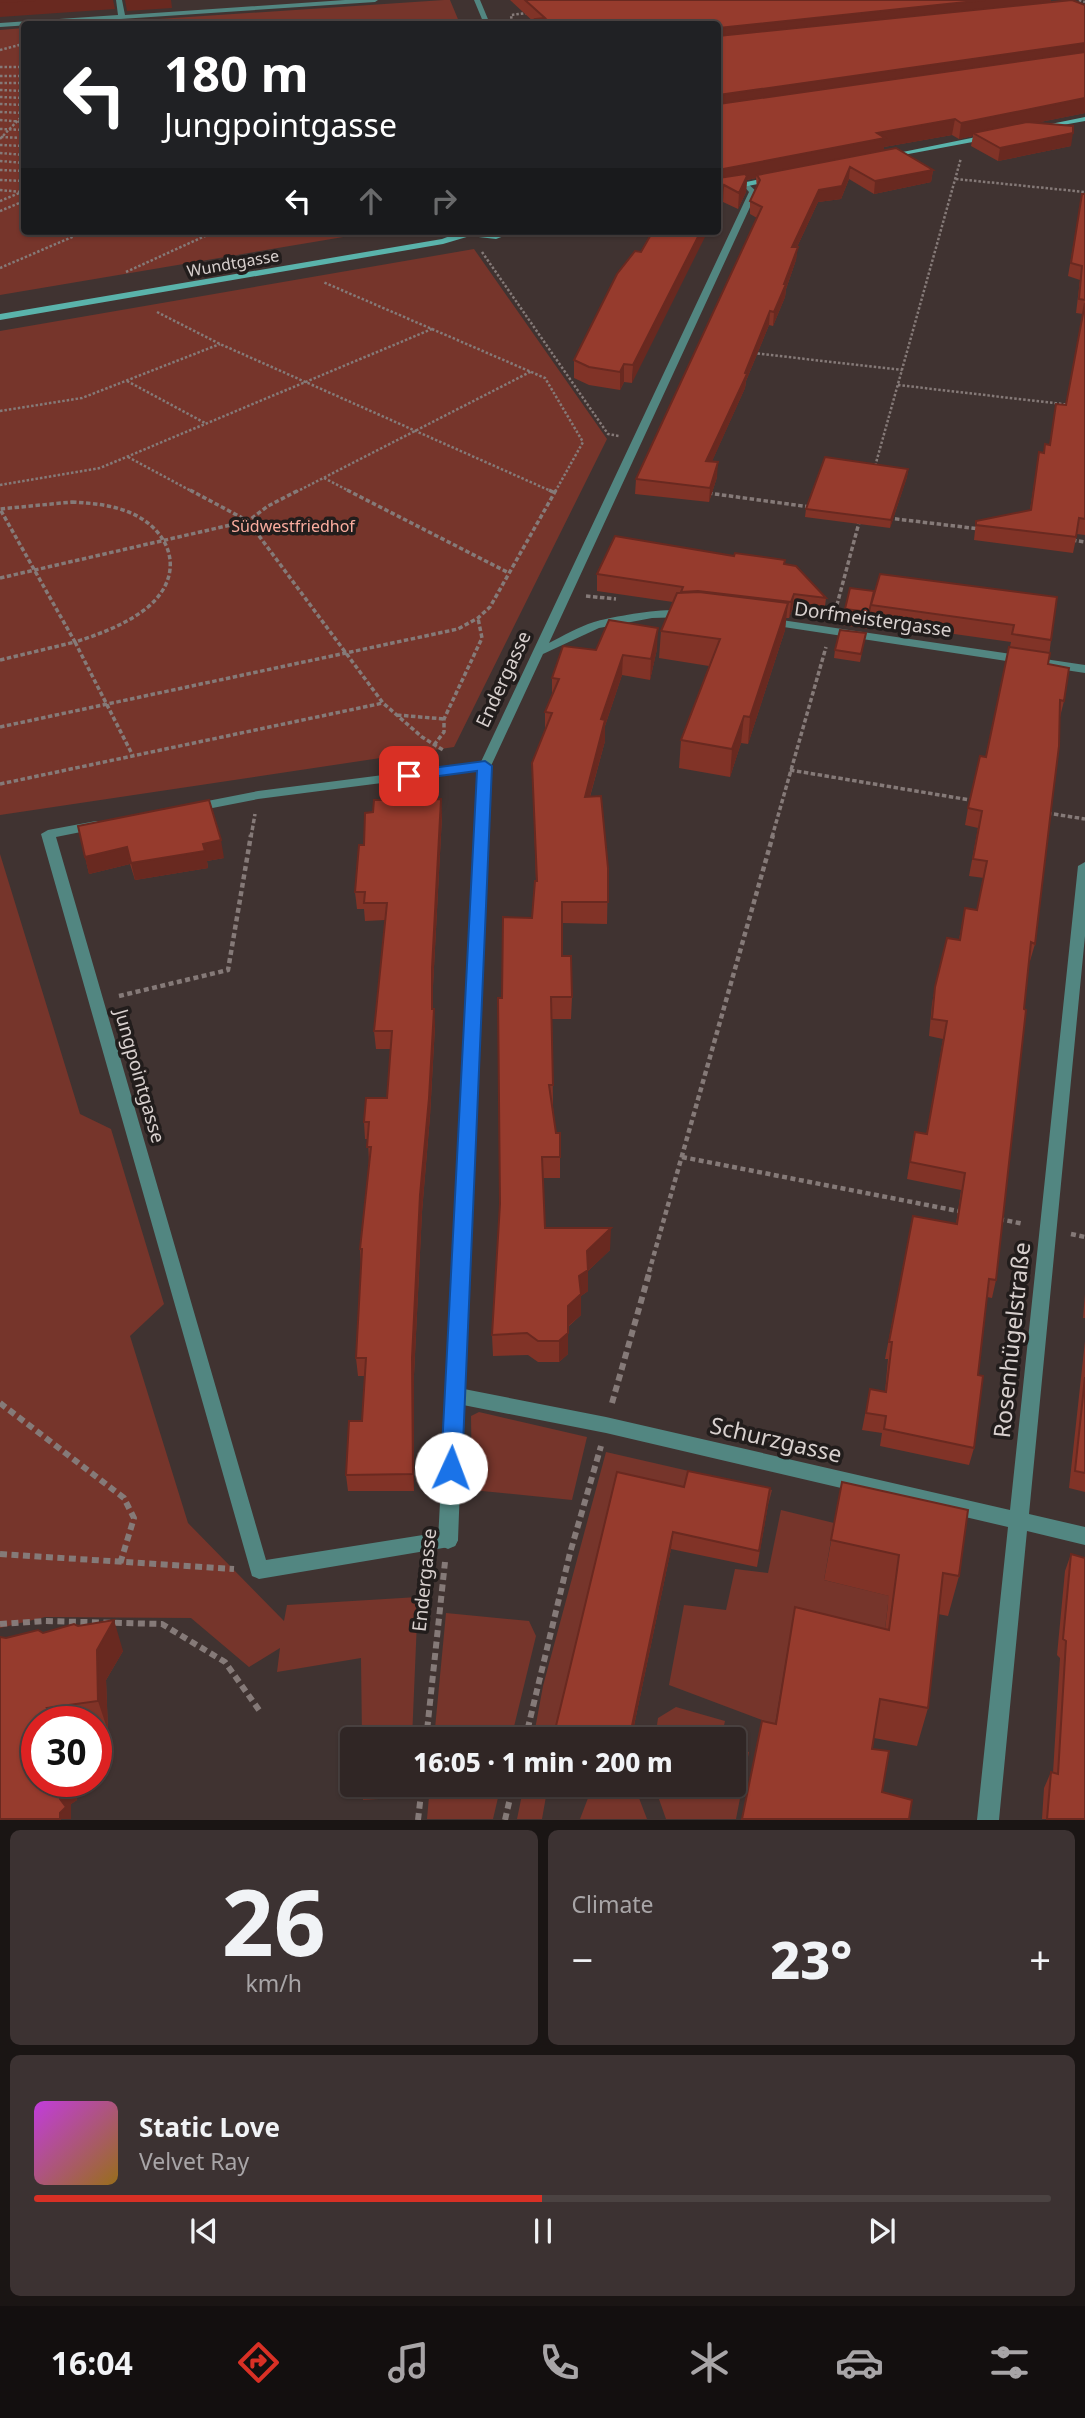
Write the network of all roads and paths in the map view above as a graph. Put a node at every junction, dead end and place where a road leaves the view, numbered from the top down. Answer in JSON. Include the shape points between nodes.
{"nodes":[{"id":1,"x":119,"y":0,"type":"edge"},
{"id":2,"x":194,"y":0,"type":"edge"},
{"id":3,"x":374,"y":0,"type":"edge"},
{"id":4,"x":477,"y":0,"type":"edge"},
{"id":5,"x":1079,"y":0,"type":"edge"},
{"id":6,"x":1085,"y":2,"type":"edge"},
{"id":7,"x":198,"y":12,"type":"junction"},
{"id":8,"x":537,"y":12,"type":"edge"},
{"id":9,"x":122,"y":17,"type":"junction"},
{"id":10,"x":61,"y":21,"type":"edge"},
{"id":11,"x":486,"y":21,"type":"edge"},
{"id":12,"x":512,"y":21,"type":"edge"},
{"id":13,"x":21,"y":24,"type":"edge"},
{"id":14,"x":0,"y":25,"type":"edge"},
{"id":15,"x":21,"y":45,"type":"edge"},
{"id":16,"x":0,"y":50,"type":"edge"},
{"id":17,"x":0,"y":67,"type":"edge"},
{"id":18,"x":21,"y":67,"type":"edge"},
{"id":19,"x":0,"y":76,"type":"edge"},
{"id":20,"x":21,"y":76,"type":"edge"},
{"id":21,"x":0,"y":83,"type":"edge"},
{"id":22,"x":21,"y":83,"type":"edge"},
{"id":23,"x":0,"y":90,"type":"edge"},
{"id":24,"x":21,"y":91,"type":"edge"},
{"id":25,"x":0,"y":97,"type":"edge"},
{"id":26,"x":21,"y":98,"type":"edge"},
{"id":27,"x":0,"y":104,"type":"edge"},
{"id":28,"x":21,"y":105,"type":"edge"},
{"id":29,"x":0,"y":112,"type":"edge"},
{"id":30,"x":21,"y":114,"type":"edge"},
{"id":31,"x":21,"y":118,"type":"edge"},
{"id":32,"x":1085,"y":118,"type":"edge"},
{"id":33,"x":0,"y":120,"type":"edge"},
{"id":34,"x":18,"y":121,"type":"junction"},
{"id":35,"x":21,"y":122,"type":"edge"},
{"id":36,"x":0,"y":129,"type":"edge"},
{"id":37,"x":9,"y":129,"type":"junction"},
{"id":38,"x":21,"y":130,"type":"edge"},
{"id":39,"x":1019,"y":131,"type":"edge"},
{"id":40,"x":1006,"y":133,"type":"edge"},
{"id":41,"x":1,"y":137,"type":"edge"},
{"id":42,"x":21,"y":138,"type":"edge"},
{"id":43,"x":967,"y":141,"type":"junction"},
{"id":44,"x":0,"y":145,"type":"edge"},
{"id":45,"x":21,"y":146,"type":"edge"},
{"id":46,"x":0,"y":153,"type":"edge"},
{"id":47,"x":21,"y":155,"type":"edge"},
{"id":48,"x":876,"y":159,"type":"edge"},
{"id":49,"x":0,"y":161,"type":"edge"},
{"id":50,"x":21,"y":163,"type":"edge"},
{"id":51,"x":0,"y":170,"type":"edge"},
{"id":52,"x":21,"y":171,"type":"edge"},
{"id":53,"x":785,"y":176,"type":"edge"},
{"id":54,"x":956,"y":179,"type":"junction"},
{"id":55,"x":0,"y":180,"type":"edge"},
{"id":56,"x":21,"y":181,"type":"edge"},
{"id":57,"x":746,"y":184,"type":"junction"},
{"id":58,"x":721,"y":189,"type":"edge"},
{"id":59,"x":0,"y":190,"type":"edge"},
{"id":60,"x":21,"y":191,"type":"edge"},
{"id":61,"x":21,"y":192,"type":"edge"},
{"id":62,"x":1085,"y":192,"type":"edge"},
{"id":63,"x":1,"y":200,"type":"edge"},
{"id":64,"x":21,"y":202,"type":"edge"},
{"id":65,"x":0,"y":211,"type":"edge"},
{"id":66,"x":77,"y":235,"type":"edge"},
{"id":67,"x":207,"y":235,"type":"edge"},
{"id":68,"x":460,"y":235,"type":"edge"},
{"id":69,"x":478,"y":246,"type":"dead end"},
{"id":70,"x":0,"y":268,"type":"edge"},
{"id":71,"x":126,"y":272,"type":"dead end"},
{"id":72,"x":336,"y":280,"type":"dead end"},
{"id":73,"x":157,"y":312,"type":"dead end"},
{"id":74,"x":0,"y":317,"type":"edge"},
{"id":75,"x":432,"y":329,"type":"junction"},
{"id":76,"x":220,"y":344,"type":"junction"},
{"id":77,"x":750,"y":352,"type":"edge"},
{"id":78,"x":902,"y":370,"type":"junction"},
{"id":79,"x":532,"y":371,"type":"junction"},
{"id":80,"x":127,"y":381,"type":"junction"},
{"id":81,"x":306,"y":382,"type":"junction"},
{"id":82,"x":898,"y":385,"type":"junction"},
{"id":83,"x":1072,"y":405,"type":"edge"},
{"id":84,"x":0,"y":411,"type":"edge"},
{"id":85,"x":206,"y":424,"type":"junction"},
{"id":86,"x":416,"y":431,"type":"junction"},
{"id":87,"x":638,"y":438,"type":"junction"},
{"id":88,"x":127,"y":456,"type":"junction"},
{"id":89,"x":872,"y":476,"type":"edge"},
{"id":90,"x":324,"y":478,"type":"junction"},
{"id":91,"x":0,"y":485,"type":"edge"},
{"id":92,"x":698,"y":491,"type":"edge"},
{"id":93,"x":553,"y":492,"type":"junction"},
{"id":94,"x":820,"y":509,"type":"edge"},
{"id":95,"x":861,"y":514,"type":"edge"},
{"id":96,"x":887,"y":518,"type":"edge"},
{"id":97,"x":248,"y":521,"type":"junction"},
{"id":98,"x":993,"y":531,"type":"edge"},
{"id":99,"x":166,"y":538,"type":"junction"},
{"id":100,"x":1072,"y":540,"type":"edge"},
{"id":101,"x":1085,"y":542,"type":"edge"},
{"id":102,"x":37,"y":569,"type":"junction"},
{"id":103,"x":509,"y":573,"type":"junction"},
{"id":104,"x":0,"y":578,"type":"edge"},
{"id":105,"x":697,"y":613,"type":"edge"},
{"id":106,"x":478,"y":618,"type":"junction"},
{"id":107,"x":751,"y":620,"type":"edge"},
{"id":108,"x":831,"y":630,"type":"junction"},
{"id":109,"x":74,"y":641,"type":"junction"},
{"id":110,"x":346,"y":653,"type":"junction"},
{"id":111,"x":537,"y":653,"type":"junction"},
{"id":112,"x":0,"y":660,"type":"edge"},
{"id":113,"x":1085,"y":669,"type":"edge"},
{"id":114,"x":383,"y":703,"type":"junction"},
{"id":115,"x":107,"y":704,"type":"junction"},
{"id":116,"x":397,"y":715,"type":"junction"},
{"id":117,"x":444,"y":719,"type":"junction"},
{"id":118,"x":0,"y":727,"type":"edge"},
{"id":119,"x":434,"y":745,"type":"junction"},
{"id":120,"x":133,"y":756,"type":"junction"},
{"id":121,"x":485,"y":766,"type":"junction"},
{"id":122,"x":790,"y":770,"type":"junction"},
{"id":123,"x":0,"y":784,"type":"edge"},
{"id":124,"x":258,"y":796,"type":"junction"},
{"id":125,"x":978,"y":801,"type":"edge"},
{"id":126,"x":180,"y":810,"type":"edge"},
{"id":127,"x":1045,"y":813,"type":"edge"},
{"id":128,"x":1085,"y":819,"type":"edge"},
{"id":129,"x":114,"y":822,"type":"edge"},
{"id":130,"x":1085,"y":866,"type":"edge"},
{"id":131,"x":97,"y":1002,"type":"junction"},
{"id":132,"x":1079,"y":1003,"type":"edge"},
{"id":133,"x":682,"y":1157,"type":"junction"},
{"id":134,"x":967,"y":1213,"type":"edge"},
{"id":135,"x":994,"y":1219,"type":"edge"},
{"id":136,"x":1049,"y":1229,"type":"junction"},
{"id":137,"x":454,"y":1395,"type":"junction"},
{"id":138,"x":0,"y":1403,"type":"edge"},
{"id":139,"x":606,"y":1425,"type":"junction"},
{"id":140,"x":1018,"y":1522,"type":"junction"},
{"id":141,"x":1085,"y":1536,"type":"edge"},
{"id":142,"x":448,"y":1540,"type":"junction"},
{"id":143,"x":0,"y":1554,"type":"edge"},
{"id":144,"x":120,"y":1564,"type":"junction"},
{"id":145,"x":259,"y":1570,"type":"junction"},
{"id":146,"x":0,"y":1624,"type":"edge"},
{"id":147,"x":258,"y":1710,"type":"dead end"},
{"id":148,"x":427,"y":1727,"type":"edge"},
{"id":149,"x":527,"y":1727,"type":"edge"},
{"id":150,"x":421,"y":1797,"type":"edge"},
{"id":151,"x":510,"y":1797,"type":"edge"},
{"id":152,"x":418,"y":1819,"type":"edge"},
{"id":153,"x":505,"y":1819,"type":"edge"},
{"id":154,"x":988,"y":1819,"type":"edge"}],
"edges":[{"from":1,"to":9,"type":"street"},
{"from":2,"to":7,"type":"street"},
{"from":3,"to":7,"type":"street"},
{"from":4,"to":11,"type":"street"},
{"from":5,"to":6,"type":"path"},
{"from":7,"to":9,"type":"street"},
{"from":8,"to":12,"type":"path","via":[[511,15]]},
{"from":9,"to":10,"type":"street"},
{"from":13,"to":14,"type":"street"},
{"from":15,"to":16,"type":"path"},
{"from":17,"to":18,"type":"path"},
{"from":19,"to":20,"type":"path"},
{"from":21,"to":22,"type":"path"},
{"from":23,"to":24,"type":"path"},
{"from":25,"to":26,"type":"path"},
{"from":27,"to":28,"type":"path"},
{"from":29,"to":30,"type":"path"},
{"from":31,"to":34,"type":"path"},
{"from":32,"to":39,"type":"street"},
{"from":33,"to":34,"type":"path"},
{"from":34,"to":35,"type":"path"},
{"from":34,"to":37,"type":"path"},
{"from":36,"to":37,"type":"path"},
{"from":37,"to":38,"type":"path"},
{"from":37,"to":41,"type":"path"},
{"from":40,"to":43,"type":"street"},
{"from":41,"to":42,"type":"path"},
{"from":43,"to":48,"type":"street"},
{"from":43,"to":54,"type":"path"},
{"from":44,"to":45,"type":"path"},
{"from":46,"to":47,"type":"path"},
{"from":49,"to":50,"type":"path"},
{"from":51,"to":52,"type":"path"},
{"from":53,"to":57,"type":"street"},
{"from":54,"to":62,"type":"path"},
{"from":54,"to":78,"type":"path"},
{"from":55,"to":56,"type":"path"},
{"from":57,"to":58,"type":"street"},
{"from":57,"to":87,"type":"street","name":"Endergasse","via":[[753,192]]},
{"from":59,"to":60,"type":"path"},
{"from":61,"to":63,"type":"path"},
{"from":64,"to":65,"type":"path"},
{"from":66,"to":70,"type":"path"},
{"from":67,"to":71,"type":"path"},
{"from":68,"to":74,"type":"street","name":"Wundtgasse"},
{"from":69,"to":87,"type":"path","via":[[608,434]]},
{"from":72,"to":75,"type":"path","via":[[323,282]]},
{"from":73,"to":76,"type":"path"},
{"from":75,"to":79,"type":"path"},
{"from":75,"to":81,"type":"path"},
{"from":76,"to":80,"type":"path"},
{"from":76,"to":81,"type":"path"},
{"from":77,"to":78,"type":"path"},
{"from":78,"to":82,"type":"path"},
{"from":79,"to":86,"type":"path"},
{"from":79,"to":93,"type":"path","via":[[545,377],[583,442]]},
{"from":80,"to":84,"type":"path","via":[[82,398]]},
{"from":80,"to":85,"type":"path"},
{"from":81,"to":85,"type":"path"},
{"from":81,"to":86,"type":"path"},
{"from":82,"to":83,"type":"path"},
{"from":82,"to":89,"type":"path"},
{"from":85,"to":88,"type":"path"},
{"from":86,"to":90,"type":"path"},
{"from":86,"to":93,"type":"path"},
{"from":87,"to":111,"type":"street","name":"Endergasse"},
{"from":88,"to":91,"type":"path","via":[[100,468]]},
{"from":88,"to":97,"type":"path"},
{"from":90,"to":97,"type":"path"},
{"from":90,"to":103,"type":"path"},
{"from":92,"to":94,"type":"path"},
{"from":93,"to":103,"type":"path"},
{"from":95,"to":108,"type":"path"},
{"from":96,"to":98,"type":"path"},
{"from":97,"to":99,"type":"path"},
{"from":97,"to":110,"type":"path"},
{"from":99,"to":102,"type":"path"},
{"from":99,"to":102,"type":"path","via":[[154,525],[120,508],[44,501],[0,509]]},
{"from":99,"to":109,"type":"path","via":[[172,560],[169,583],[142,612],[103,633]]},
{"from":100,"to":101,"type":"path"},
{"from":102,"to":104,"type":"path"},
{"from":102,"to":109,"type":"path"},
{"from":103,"to":106,"type":"path","via":[[490,607]]},
{"from":105,"to":111,"type":"street","via":[[596,625]]},
{"from":106,"to":110,"type":"path","via":[[458,629]]},
{"from":106,"to":117,"type":"path","via":[[482,638]]},
{"from":107,"to":108,"type":"street","name":"Dorfmeistergasse"},
{"from":108,"to":113,"type":"street","name":"Dorfmeistergasse"},
{"from":108,"to":122,"type":"path"},
{"from":109,"to":112,"type":"path"},
{"from":109,"to":115,"type":"path"},
{"from":110,"to":114,"type":"path"},
{"from":110,"to":115,"type":"path"},
{"from":111,"to":121,"type":"street","name":"Endergasse"},
{"from":114,"to":116,"type":"path"},
{"from":114,"to":120,"type":"path"},
{"from":115,"to":118,"type":"path"},
{"from":115,"to":120,"type":"path"},
{"from":116,"to":117,"type":"path"},
{"from":116,"to":119,"type":"path"},
{"from":117,"to":119,"type":"path","via":[[444,732]]},
{"from":119,"to":121,"type":"path"},
{"from":120,"to":123,"type":"path"},
{"from":121,"to":124,"type":"street"},
{"from":121,"to":137,"type":"street","name":"Endergasse"},
{"from":122,"to":125,"type":"path"},
{"from":122,"to":133,"type":"path"},
{"from":124,"to":126,"type":"street"},
{"from":124,"to":131,"type":"path","via":[[228,970]]},
{"from":127,"to":128,"type":"path"},
{"from":129,"to":131,"type":"street","name":"Jungpointgasse","via":[[48,834]]},
{"from":130,"to":132,"type":"street","name":"Rosenhügelstraße"},
{"from":131,"to":145,"type":"street","name":"Jungpointgasse"},
{"from":132,"to":136,"type":"street","name":"Rosenhügelstraße"},
{"from":133,"to":134,"type":"path"},
{"from":133,"to":139,"type":"path"},
{"from":135,"to":136,"type":"path"},
{"from":136,"to":140,"type":"street","name":"Rosenhügelstraße"},
{"from":137,"to":139,"type":"street","name":"Schurzgasse"},
{"from":137,"to":142,"type":"street","name":"Endergasse"},
{"from":138,"to":144,"type":"path","via":[[124,1498],[134,1517]]},
{"from":139,"to":140,"type":"street","name":"Schurzgasse"},
{"from":139,"to":149,"type":"path"},
{"from":140,"to":141,"type":"street","name":"Schurzgasse"},
{"from":140,"to":154,"type":"street","name":"Rosenhügelstraße"},
{"from":142,"to":145,"type":"street"},
{"from":142,"to":148,"type":"path","name":"Endergasse"},
{"from":143,"to":144,"type":"path"},
{"from":144,"to":145,"type":"path"},
{"from":146,"to":147,"type":"path","via":[[162,1624],[225,1662]]},
{"from":150,"to":152,"type":"path"},
{"from":151,"to":153,"type":"path"}]}
